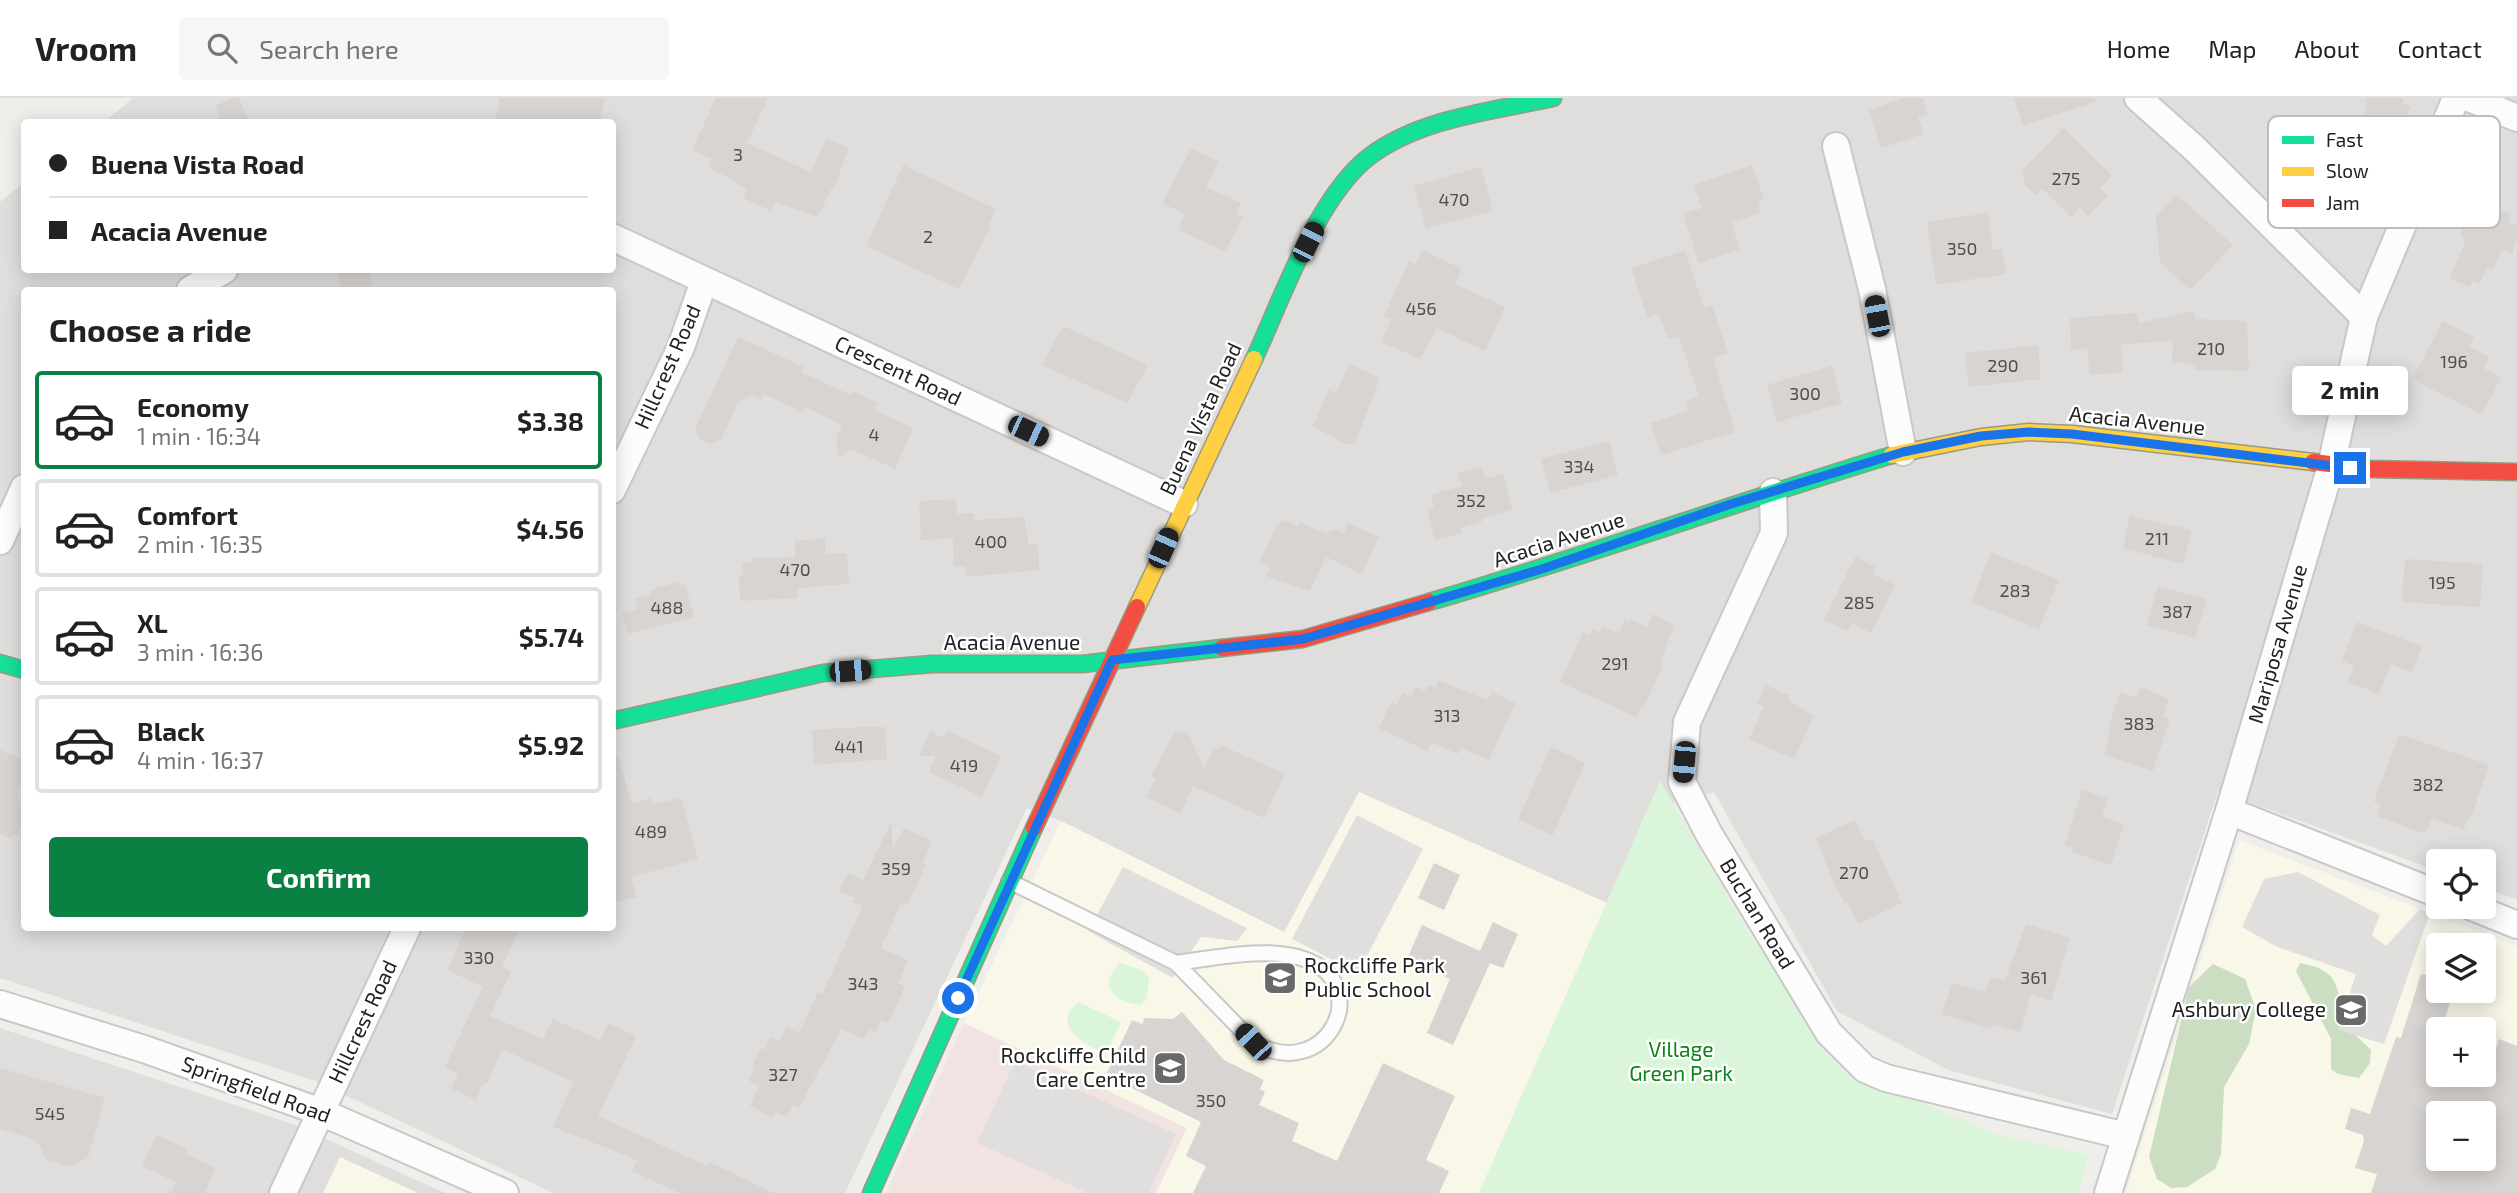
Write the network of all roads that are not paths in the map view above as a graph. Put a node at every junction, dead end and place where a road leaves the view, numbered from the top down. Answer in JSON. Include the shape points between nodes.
{"nodes":[{"id":1,"x":1553,"y":98,"type":"edge"},
{"id":2,"x":2138,"y":98,"type":"edge"},
{"id":3,"x":2456,"y":98,"type":"edge"},
{"id":4,"x":2469,"y":98,"type":"edge"},
{"id":5,"x":2448,"y":116,"type":"edge"},
{"id":6,"x":2517,"y":118,"type":"edge"},
{"id":7,"x":1836,"y":146,"type":"dead end"},
{"id":8,"x":2268,"y":222,"type":"edge"},
{"id":9,"x":2274,"y":228,"type":"edge"},
{"id":10,"x":2401,"y":228,"type":"edge"},
{"id":11,"x":616,"y":238,"type":"edge"},
{"id":12,"x":219,"y":273,"type":"edge"},
{"id":13,"x":704,"y":281,"type":"junction"},
{"id":14,"x":195,"y":287,"type":"edge"},
{"id":15,"x":2364,"y":317,"type":"junction"},
{"id":16,"x":1903,"y":452,"type":"junction"},
{"id":17,"x":2331,"y":466,"type":"junction"},
{"id":18,"x":2517,"y":472,"type":"edge"},
{"id":19,"x":616,"y":482,"type":"edge"},
{"id":20,"x":1773,"y":492,"type":"junction"},
{"id":21,"x":21,"y":495,"type":"edge"},
{"id":22,"x":1184,"y":504,"type":"junction"},
{"id":23,"x":0,"y":541,"type":"edge"},
{"id":24,"x":1112,"y":660,"type":"junction"},
{"id":25,"x":0,"y":663,"type":"edge"},
{"id":26,"x":21,"y":669,"type":"edge"},
{"id":27,"x":616,"y":720,"type":"edge"},
{"id":28,"x":2229,"y":811,"type":"junction"},
{"id":29,"x":1009,"y":881,"type":"junction"},
{"id":30,"x":2426,"y":889,"type":"edge"},
{"id":31,"x":2496,"y":917,"type":"edge"},
{"id":32,"x":2517,"y":925,"type":"edge"},
{"id":33,"x":406,"y":931,"type":"edge"},
{"id":34,"x":1176,"y":963,"type":"junction"},
{"id":35,"x":0,"y":1004,"type":"edge"},
{"id":36,"x":321,"y":1112,"type":"junction"},
{"id":37,"x":2126,"y":1136,"type":"junction"},
{"id":38,"x":283,"y":1193,"type":"edge"},
{"id":39,"x":505,"y":1193,"type":"edge"},
{"id":40,"x":871,"y":1193,"type":"edge"},
{"id":41,"x":2108,"y":1193,"type":"edge"}],
"edges":[{"from":1,"to":22,"type":"street","name":"Buena Vista Road","via":[[1429,129],[1384,147],[1353,172],[1320,218]]},
{"from":2,"to":8,"type":"street"},
{"from":3,"to":5,"type":"street","name":"Mariposa Avenue"},
{"from":4,"to":6,"type":"street"},
{"from":7,"to":16,"type":"street","via":[[1872,289]]},
{"from":9,"to":15,"type":"street"},
{"from":10,"to":15,"type":"street","name":"Mariposa Avenue"},
{"from":11,"to":13,"type":"street","name":"Crescent Road"},
{"from":12,"to":14,"type":"street"},
{"from":13,"to":19,"type":"street","name":"Hillcrest Road","via":[[681,346]]},
{"from":13,"to":22,"type":"street","name":"Crescent Road"},
{"from":15,"to":17,"type":"street","name":"Mariposa Avenue"},
{"from":16,"to":17,"type":"street","name":"Acacia Avenue","via":[[1981,436],[2029,432]]},
{"from":16,"to":20,"type":"street","name":"Acacia Avenue"},
{"from":17,"to":18,"type":"street","name":"Acacia Avenue"},
{"from":17,"to":28,"type":"street","name":"Mariposa Avenue"},
{"from":20,"to":24,"type":"street","name":"Acacia Avenue","via":[[1542,569],[1303,639]]},
{"from":20,"to":37,"type":"street","name":"Buchan Road","via":[[1774,533],[1687,722],[1682,782],[1709,834],[1829,1033],[1865,1069]]},
{"from":21,"to":23,"type":"street"},
{"from":22,"to":24,"type":"street","name":"Buena Vista Road"},
{"from":24,"to":27,"type":"street","name":"Acacia Avenue","via":[[1067,665],[932,664],[823,673]]},
{"from":24,"to":29,"type":"street","name":"Buena Vista Road"},
{"from":25,"to":26,"type":"street"},
{"from":28,"to":30,"type":"street"},
{"from":28,"to":37,"type":"street","name":"Mariposa Avenue"},
{"from":29,"to":34,"type":"lane"},
{"from":29,"to":40,"type":"street","name":"Buena Vista Road"},
{"from":31,"to":32,"type":"street"},
{"from":33,"to":36,"type":"street","name":"Hillcrest Road"},
{"from":34,"to":34,"type":"lane","via":[[1280,955],[1304,959],[1334,982],[1340,1012],[1329,1033],[1310,1049],[1286,1055],[1267,1051]]},
{"from":35,"to":36,"type":"street","name":"Springfield Road"},
{"from":36,"to":38,"type":"street","name":"Hillcrest Road"},
{"from":36,"to":39,"type":"street","name":"Springfield Road"},
{"from":37,"to":41,"type":"street","name":"Mariposa Avenue"}]}
